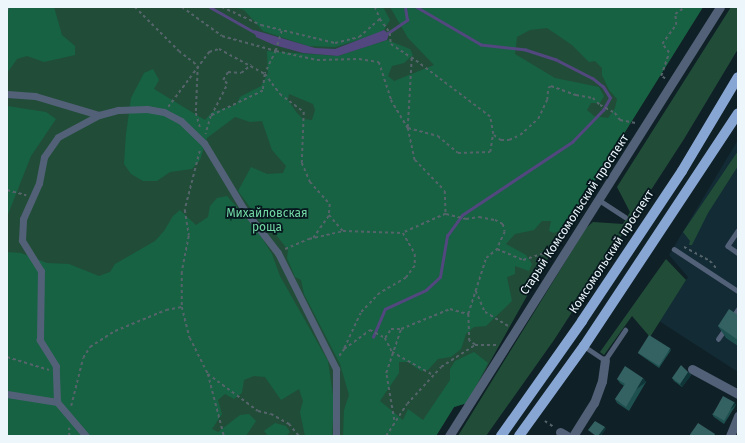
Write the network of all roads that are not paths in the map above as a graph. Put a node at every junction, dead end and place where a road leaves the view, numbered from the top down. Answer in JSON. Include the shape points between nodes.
{"nodes":[{"id":1,"x":720,"y":7,"type":"edge"},
{"id":2,"x":738,"y":77,"type":"edge"},
{"id":3,"x":7,"y":94,"type":"edge"},
{"id":4,"x":738,"y":113,"type":"edge"},
{"id":5,"x":99,"y":115,"type":"junction"},
{"id":6,"x":599,"y":200,"type":"junction"},
{"id":7,"x":625,"y":217,"type":"dead end"},
{"id":8,"x":738,"y":231,"type":"edge"},
{"id":9,"x":674,"y":249,"type":"dead end"},
{"id":10,"x":738,"y":253,"type":"edge"},
{"id":11,"x":738,"y":291,"type":"edge"},
{"id":12,"x":738,"y":309,"type":"edge"},
{"id":13,"x":626,"y":330,"type":"dead end"},
{"id":14,"x":718,"y":339,"type":"edge"},
{"id":15,"x":584,"y":346,"type":"junction"},
{"id":16,"x":605,"y":360,"type":"junction"},
{"id":17,"x":692,"y":369,"type":"dead end"},
{"id":18,"x":7,"y":394,"type":"edge"},
{"id":19,"x":738,"y":394,"type":"edge"},
{"id":20,"x":57,"y":402,"type":"junction"},
{"id":21,"x":738,"y":416,"type":"edge"},
{"id":22,"x":86,"y":436,"type":"edge"},
{"id":23,"x":336,"y":436,"type":"edge"},
{"id":24,"x":450,"y":436,"type":"edge"},
{"id":25,"x":501,"y":436,"type":"edge"},
{"id":26,"x":519,"y":436,"type":"edge"},
{"id":27,"x":573,"y":436,"type":"edge"},
{"id":28,"x":730,"y":436,"type":"edge"}],
"edges":[{"from":1,"to":6,"type":"street","name":"Старый Комсомольский проспект"},
{"from":2,"to":25,"type":"main road","name":"Комсомольский проспект","via":[[682,170],[582,321]]},
{"from":3,"to":5,"type":"street","via":[[35,96]]},
{"from":4,"to":15,"type":"main road"},
{"from":5,"to":20,"type":"street","via":[[70,129],[48,149],[22,219],[21,234],[41,271],[40,340],[54,360]]},
{"from":5,"to":23,"type":"street","via":[[118,110],[147,109],[164,112],[181,120],[204,143],[240,203],[278,253],[334,364],[338,403]]},
{"from":6,"to":7,"type":"lane"},
{"from":6,"to":24,"type":"street","name":"Старый Комсомольский проспект","via":[[503,348]]},
{"from":8,"to":10,"type":"lane","via":[[728,246]]},
{"from":9,"to":11,"type":"lane"},
{"from":12,"to":14,"type":"lane"},
{"from":13,"to":16,"type":"lane"},
{"from":15,"to":16,"type":"lane"},
{"from":15,"to":26,"type":"main road"},
{"from":16,"to":27,"type":"street","via":[[602,381],[594,403]]},
{"from":17,"to":19,"type":"street"},
{"from":18,"to":20,"type":"street"},
{"from":20,"to":22,"type":"street"},
{"from":21,"to":28,"type":"street"}]}
